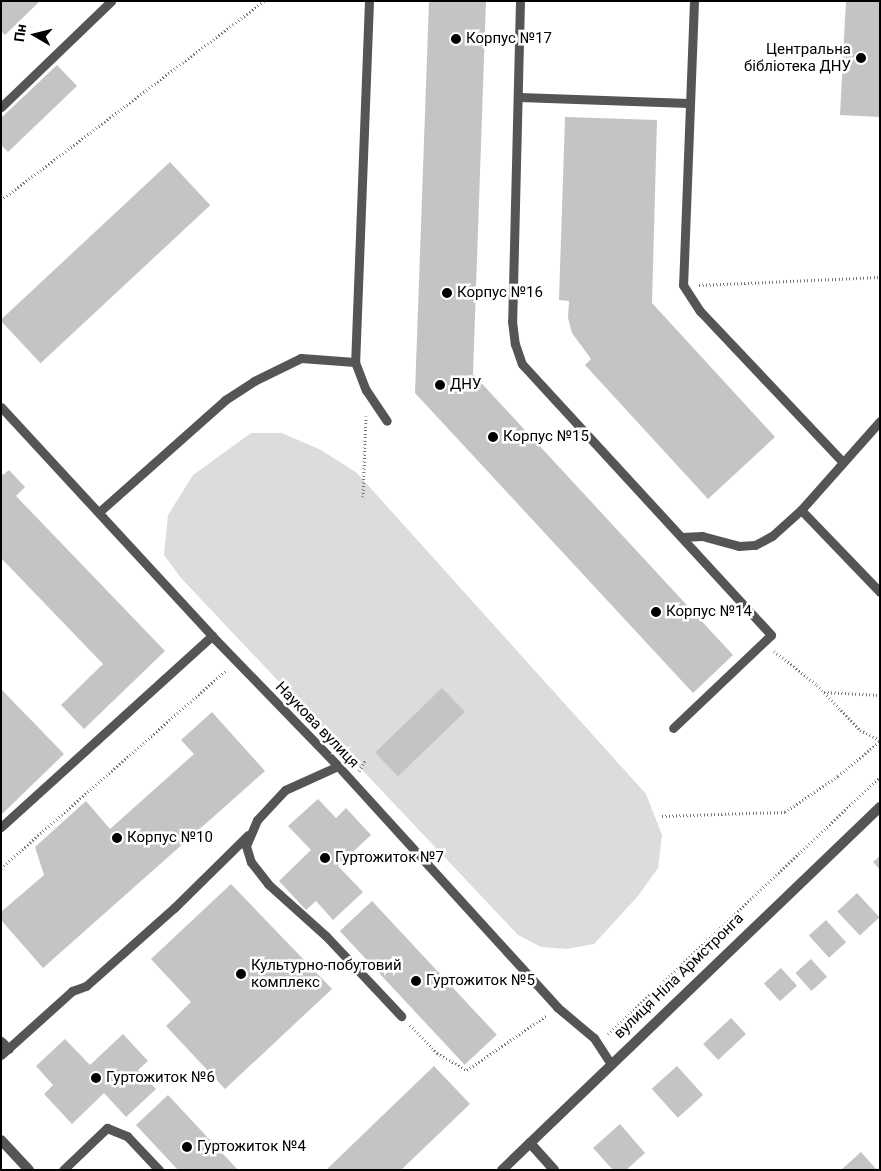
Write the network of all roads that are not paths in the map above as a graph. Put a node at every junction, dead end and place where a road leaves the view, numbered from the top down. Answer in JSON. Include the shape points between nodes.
{"nodes":[{"id":1,"x":111,"y":1,"type":"edge"},
{"id":2,"x":370,"y":1,"type":"edge"},
{"id":3,"x":520,"y":1,"type":"edge"},
{"id":4,"x":694,"y":1,"type":"edge"},
{"id":5,"x":520,"y":97,"type":"junction"},
{"id":6,"x":689,"y":104,"type":"junction"},
{"id":7,"x":1,"y":107,"type":"edge"},
{"id":8,"x":355,"y":362,"type":"junction"},
{"id":9,"x":1,"y":407,"type":"edge"},
{"id":10,"x":880,"y":420,"type":"edge"},
{"id":11,"x":387,"y":421,"type":"dead end"},
{"id":12,"x":843,"y":462,"type":"junction"},
{"id":13,"x":801,"y":510,"type":"junction"},
{"id":14,"x":99,"y":512,"type":"junction"},
{"id":15,"x":682,"y":537,"type":"junction"},
{"id":16,"x":880,"y":592,"type":"edge"},
{"id":17,"x":212,"y":636,"type":"junction"},
{"id":18,"x":673,"y":728,"type":"dead end"},
{"id":19,"x":338,"y":766,"type":"junction"},
{"id":20,"x":880,"y":807,"type":"edge"},
{"id":21,"x":1,"y":828,"type":"edge"},
{"id":22,"x":248,"y":834,"type":"junction"},
{"id":23,"x":401,"y":1016,"type":"road end"},
{"id":24,"x":1,"y":1041,"type":"edge"},
{"id":25,"x":9,"y":1049,"type":"junction"},
{"id":26,"x":1,"y":1055,"type":"edge"},
{"id":27,"x":610,"y":1063,"type":"junction"},
{"id":28,"x":1,"y":1140,"type":"edge"},
{"id":29,"x":530,"y":1143,"type":"junction"},
{"id":30,"x":29,"y":1170,"type":"edge"},
{"id":31,"x":63,"y":1170,"type":"edge"},
{"id":32,"x":159,"y":1170,"type":"edge"},
{"id":33,"x":502,"y":1170,"type":"edge"},
{"id":34,"x":554,"y":1170,"type":"edge"}],
"edges":[{"from":1,"to":7,"type":"lane"},
{"from":2,"to":8,"type":"lane"},
{"from":3,"to":5,"type":"lane"},
{"from":4,"to":6,"type":"lane"},
{"from":5,"to":6,"type":"lane"},
{"from":5,"to":15,"type":"lane","via":[[512,321],[522,364]]},
{"from":6,"to":12,"type":"lane","via":[[683,286],[700,311]]},
{"from":8,"to":11,"type":"lane","via":[[366,390]]},
{"from":8,"to":14,"type":"lane","via":[[301,358],[254,381],[225,400]]},
{"from":9,"to":14,"type":"lane","name":"Наукова вулиця"},
{"from":10,"to":12,"type":"lane"},
{"from":12,"to":13,"type":"lane"},
{"from":13,"to":15,"type":"lane","via":[[772,536],[755,545],[739,546],[702,536]]},
{"from":13,"to":16,"type":"lane"},
{"from":14,"to":17,"type":"lane","name":"Наукова вулиця"},
{"from":15,"to":18,"type":"lane","via":[[771,635]]},
{"from":17,"to":19,"type":"lane","name":"Наукова вулиця"},
{"from":17,"to":21,"type":"lane"},
{"from":19,"to":22,"type":"lane","via":[[285,790]]},
{"from":19,"to":27,"type":"lane","name":"Наукова вулиця","via":[[558,1007],[598,1044]]},
{"from":20,"to":27,"type":"street","name":"вулиця Ніла Армстронга"},
{"from":22,"to":23,"type":"lane","via":[[246,846],[251,862],[268,884],[326,936]]},
{"from":22,"to":25,"type":"lane","via":[[174,908],[86,986],[72,991]]},
{"from":24,"to":25,"type":"lane"},
{"from":25,"to":26,"type":"lane"},
{"from":27,"to":29,"type":"street","name":"вулиця Ніла Армстронга"},
{"from":28,"to":30,"type":"street"},
{"from":29,"to":33,"type":"street","name":"вулиця Ніла Армстронга"},
{"from":29,"to":34,"type":"street"},
{"from":31,"to":32,"type":"lane","via":[[107,1128],[127,1136]]}]}
